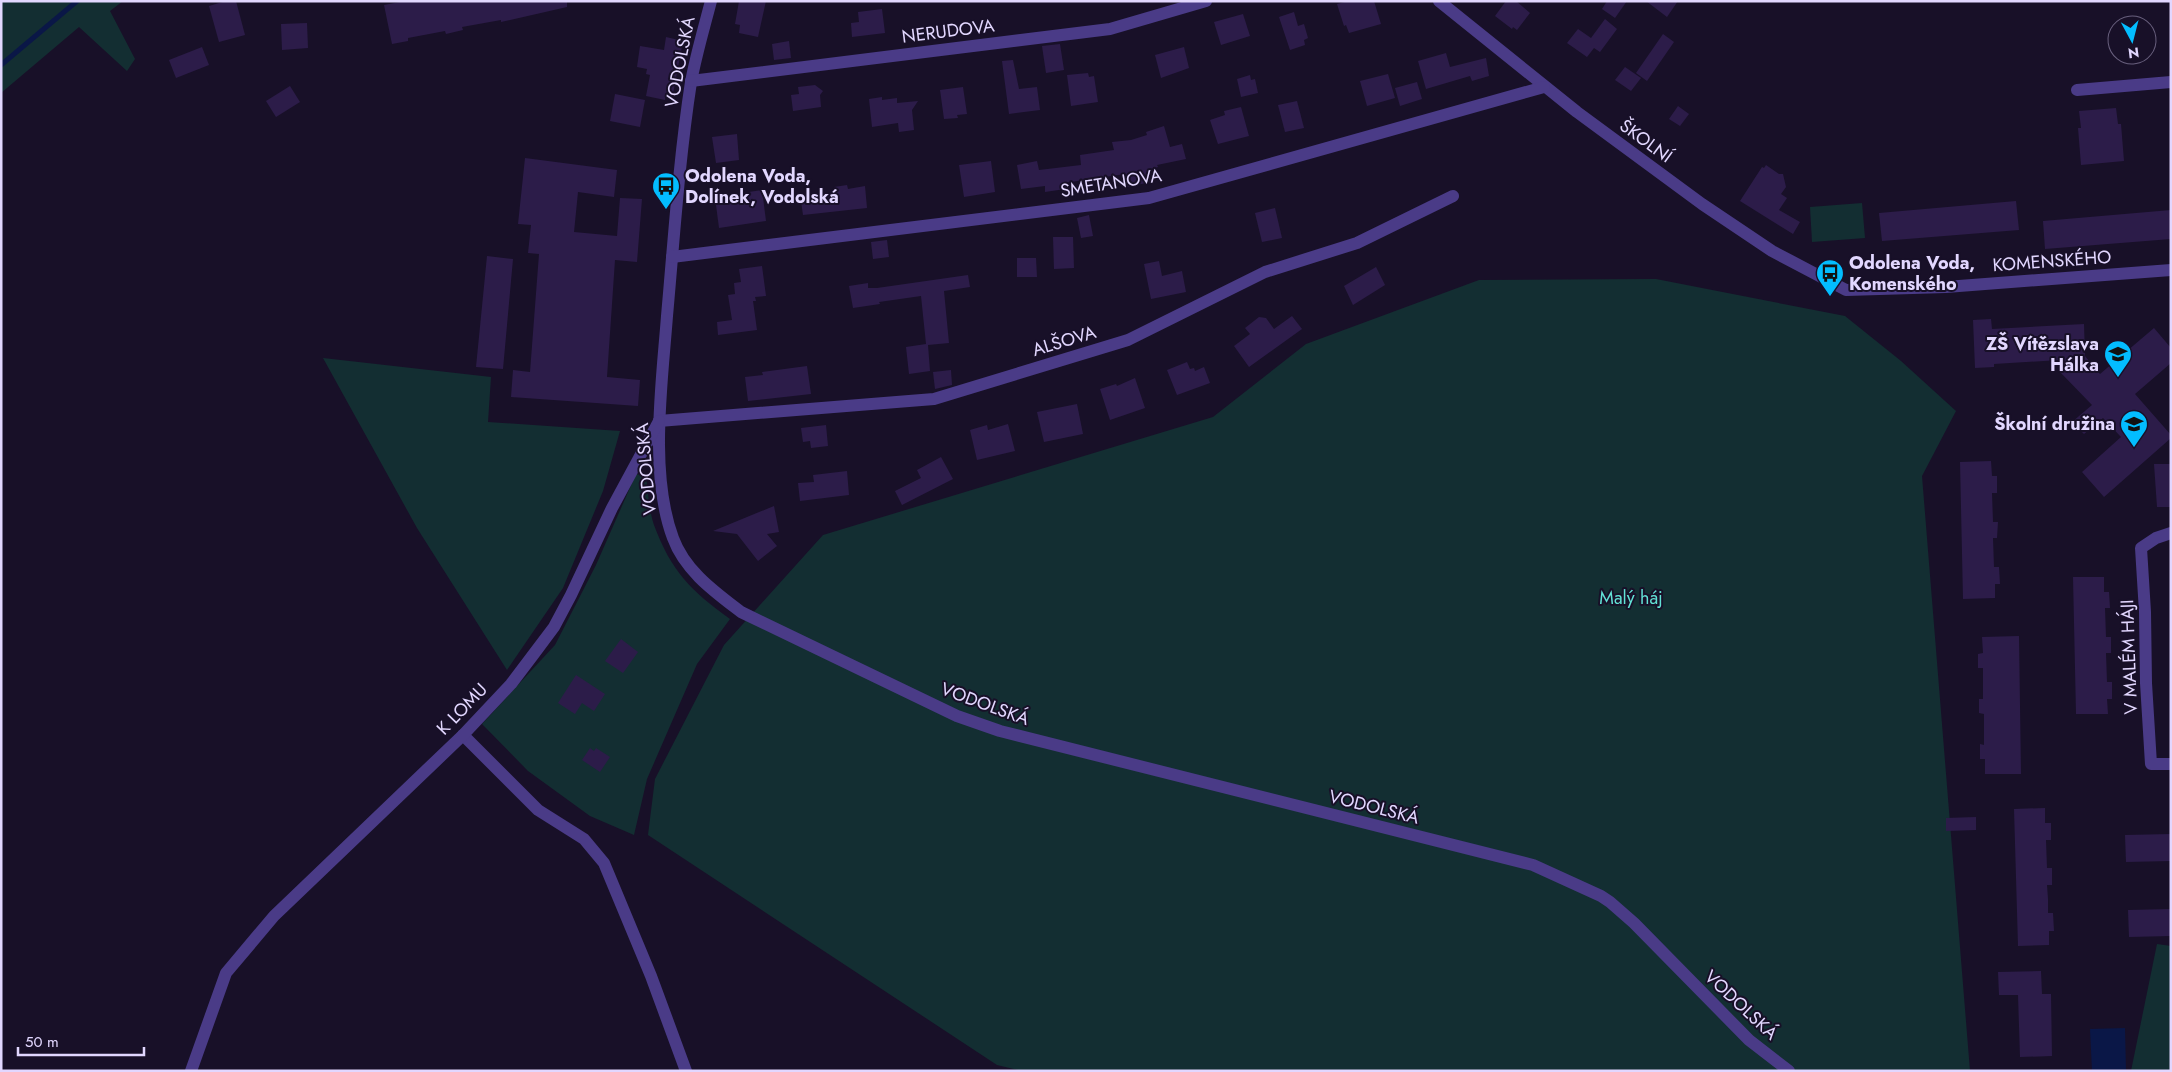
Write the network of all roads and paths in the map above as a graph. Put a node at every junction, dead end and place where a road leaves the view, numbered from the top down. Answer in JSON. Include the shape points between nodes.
{"nodes":[{"id":1,"x":711,"y":1,"type":"edge"},
{"id":2,"x":1206,"y":1,"type":"edge"},
{"id":3,"x":1446,"y":3,"type":"edge"},
{"id":4,"x":691,"y":81,"type":"junction"},
{"id":5,"x":2171,"y":82,"type":"edge"},
{"id":6,"x":1544,"y":86,"type":"junction"},
{"id":7,"x":2077,"y":90,"type":"dead end"},
{"id":8,"x":1453,"y":196,"type":"dead end"},
{"id":9,"x":672,"y":257,"type":"junction"},
{"id":10,"x":2171,"y":270,"type":"edge"},
{"id":11,"x":1846,"y":290,"type":"joint"},
{"id":12,"x":658,"y":421,"type":"junction"},
{"id":13,"x":2171,"y":533,"type":"edge"},
{"id":14,"x":463,"y":735,"type":"junction"},
{"id":15,"x":2171,"y":764,"type":"edge"},
{"id":16,"x":191,"y":1071,"type":"edge"},
{"id":17,"x":686,"y":1071,"type":"edge"},
{"id":18,"x":1789,"y":1071,"type":"edge"}],
"edges":[{"from":1,"to":4,"type":"street","name":"VODOLSKÁ"},
{"from":2,"to":4,"type":"street","name":"NERUDOVA","via":[[1110,29]]},
{"from":3,"to":6,"type":"street","name":"ŠKOLNÍ"},
{"from":4,"to":9,"type":"street","name":"VODOLSKÁ"},
{"from":5,"to":7,"type":"street"},
{"from":6,"to":9,"type":"street","name":"SMETANOVA","via":[[1149,198]]},
{"from":6,"to":11,"type":"street","name":"ŠKOLNÍ","via":[[1702,204],[1772,251]]},
{"from":8,"to":12,"type":"street","name":"ALŠOVA","via":[[1357,242],[1265,272],[1128,340],[934,399]]},
{"from":9,"to":12,"type":"street","name":"VODOLSKÁ"},
{"from":10,"to":11,"type":"street","name":"KOMENSKÉHO","via":[[1946,287]]},
{"from":12,"to":14,"type":"street","name":"K LOMU","via":[[554,626],[511,684]]},
{"from":12,"to":18,"type":"street","name":"VODOLSKÁ","via":[[663,493],[673,539],[687,564],[741,612],[957,716],[1000,731],[1532,865],[1610,902],[1749,1040]]},
{"from":13,"to":15,"type":"street","name":"V MALÉM HÁJI","via":[[2142,548],[2151,764]]},
{"from":14,"to":16,"type":"street","name":"K LOMU","via":[[274,916],[226,973]]},
{"from":14,"to":17,"type":"street","via":[[538,810],[584,839],[604,863]]}]}
